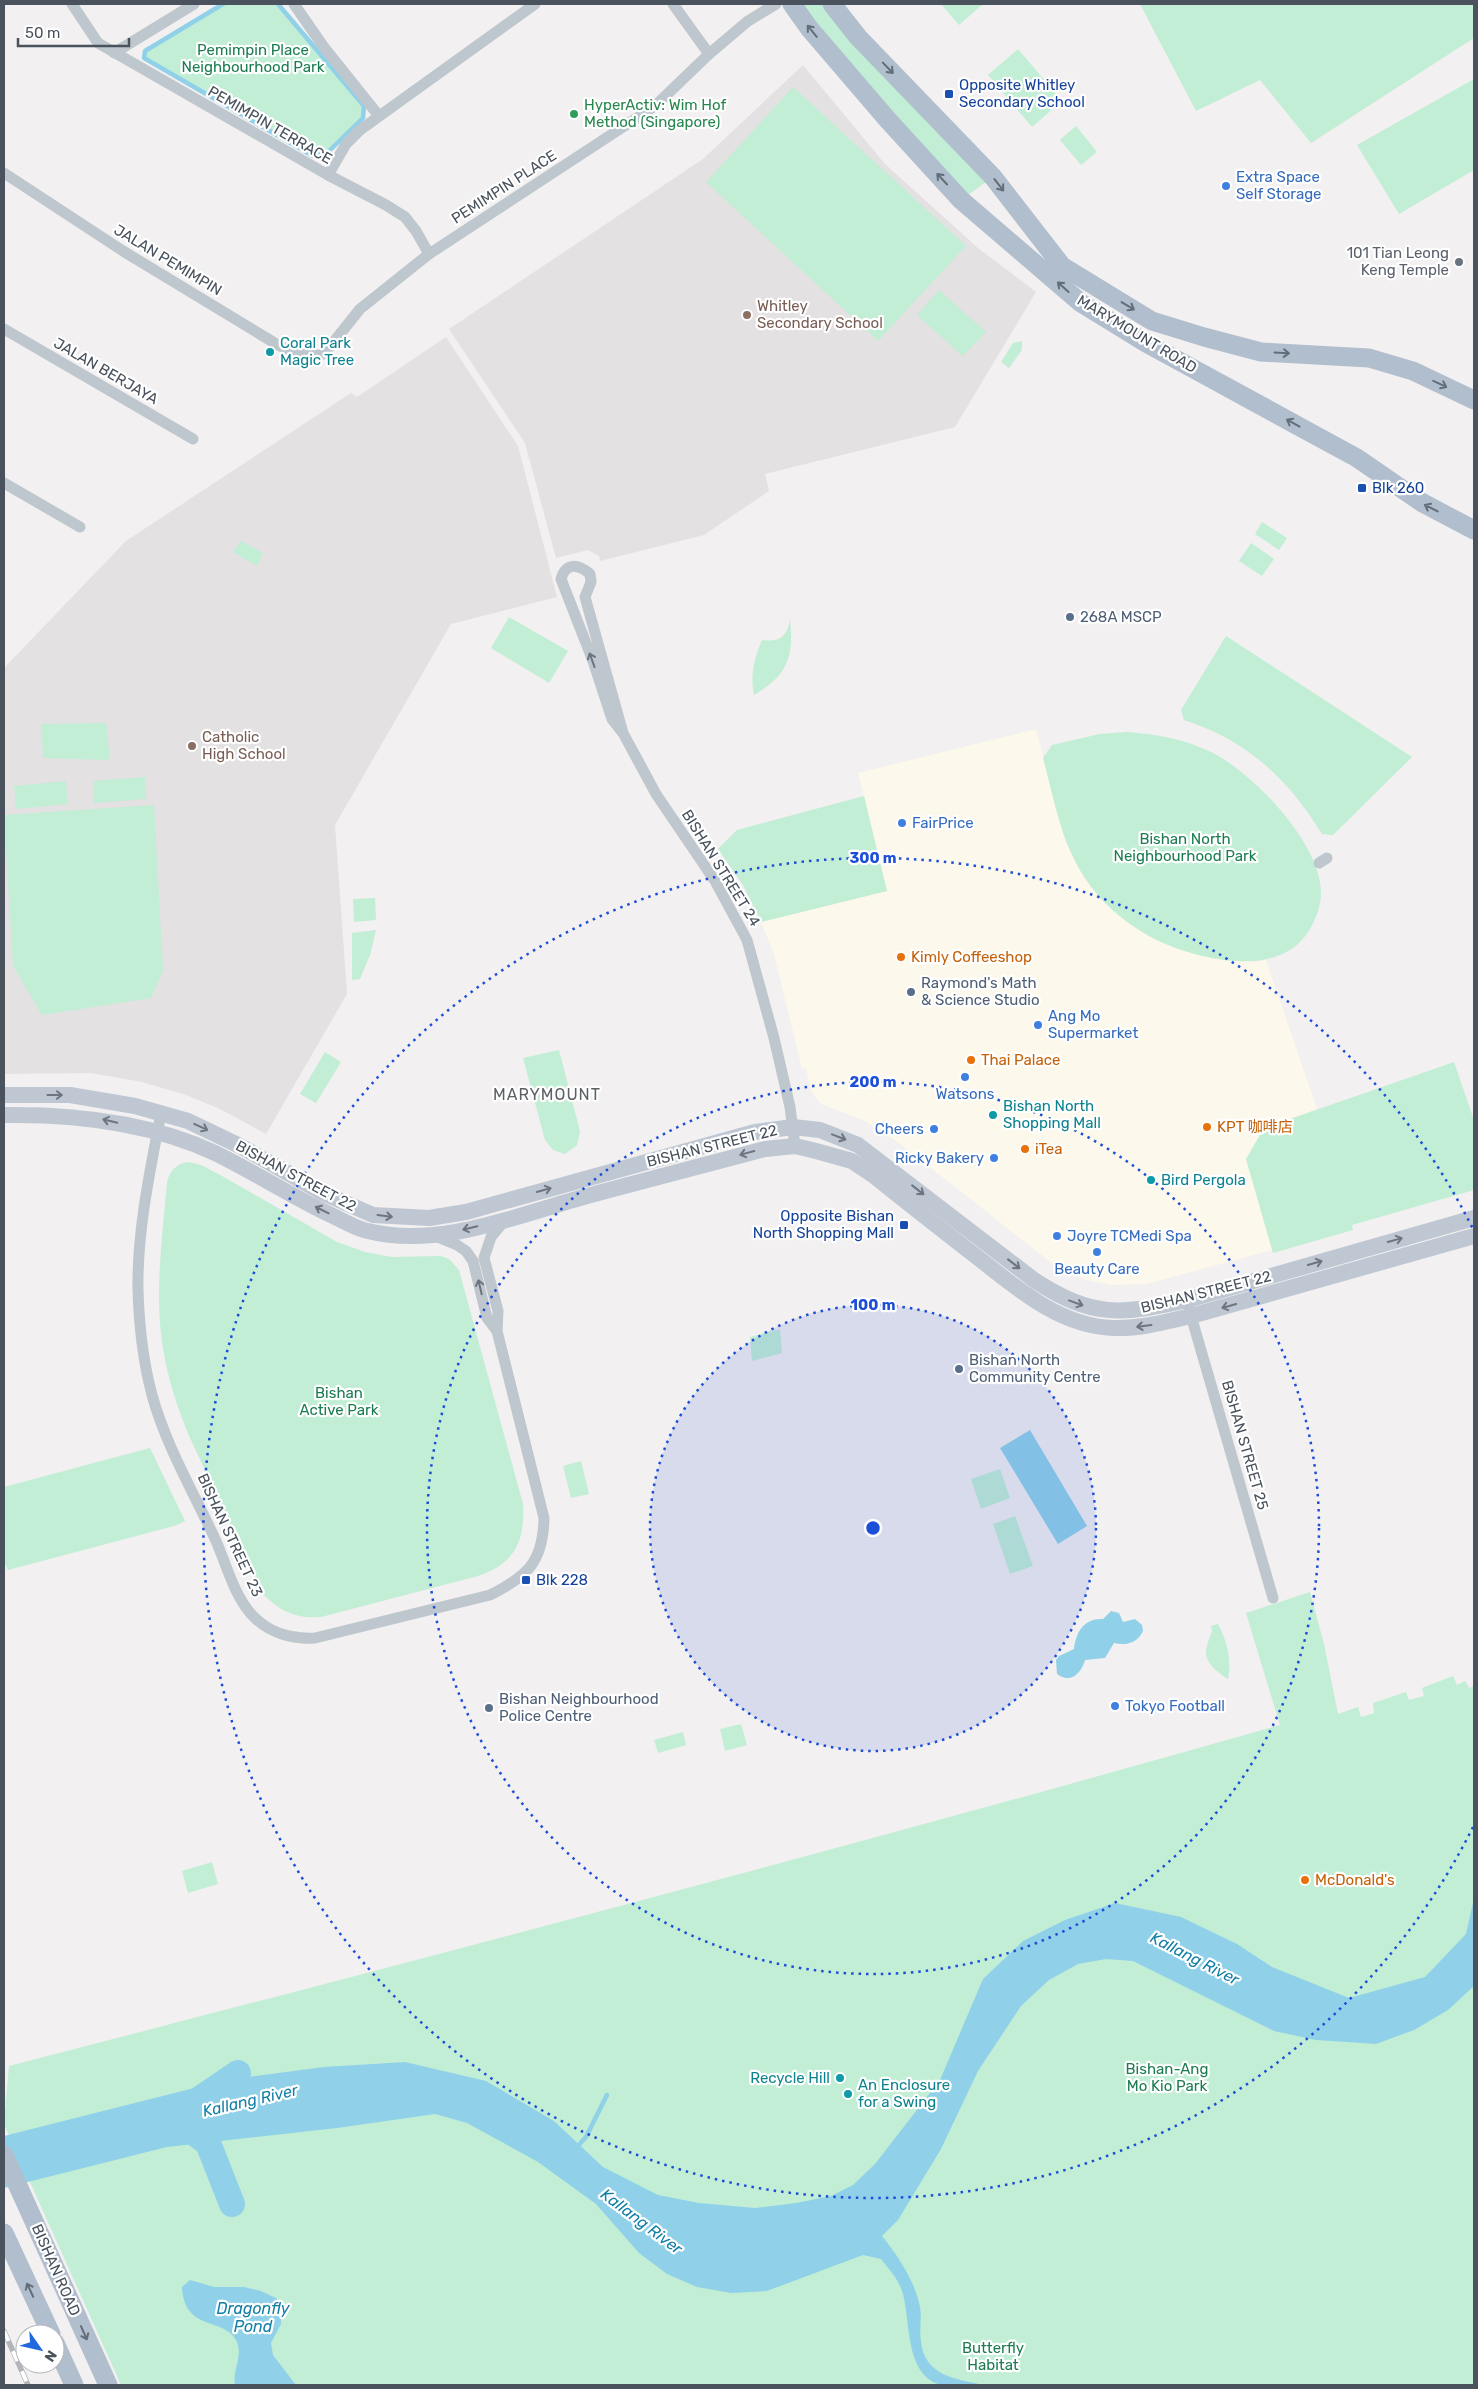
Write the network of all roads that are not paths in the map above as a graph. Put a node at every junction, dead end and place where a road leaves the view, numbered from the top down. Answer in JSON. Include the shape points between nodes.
{"nodes":[{"id":1,"x":72,"y":4,"type":"edge"},
{"id":2,"x":194,"y":4,"type":"edge"},
{"id":3,"x":294,"y":4,"type":"edge"},
{"id":4,"x":535,"y":4,"type":"edge"},
{"id":5,"x":673,"y":4,"type":"edge"},
{"id":6,"x":776,"y":4,"type":"edge"},
{"id":7,"x":792,"y":4,"type":"edge"},
{"id":8,"x":832,"y":4,"type":"edge"},
{"id":9,"x":114,"y":53,"type":"junction"},
{"id":10,"x":709,"y":54,"type":"junction"},
{"id":11,"x":379,"y":116,"type":"junction"},
{"id":12,"x":4,"y":173,"type":"edge"},
{"id":13,"x":328,"y":175,"type":"junction"},
{"id":14,"x":429,"y":254,"type":"junction"},
{"id":15,"x":4,"y":329,"type":"edge"},
{"id":16,"x":324,"y":354,"type":"joint"},
{"id":17,"x":1474,"y":400,"type":"edge"},
{"id":18,"x":193,"y":439,"type":"dead end"},
{"id":19,"x":4,"y":483,"type":"edge"},
{"id":20,"x":80,"y":527,"type":"dead end"},
{"id":21,"x":1474,"y":530,"type":"edge"},
{"id":22,"x":623,"y":732,"type":"junction"},
{"id":23,"x":4,"y":1095,"type":"edge"},
{"id":24,"x":161,"y":1113,"type":"junction"},
{"id":25,"x":4,"y":1115,"type":"edge"},
{"id":26,"x":793,"y":1127,"type":"junction"},
{"id":27,"x":157,"y":1134,"type":"junction"},
{"id":28,"x":795,"y":1146,"type":"junction"},
{"id":29,"x":1474,"y":1218,"type":"edge"},
{"id":30,"x":505,"y":1220,"type":"junction"},
{"id":31,"x":435,"y":1236,"type":"junction"},
{"id":32,"x":1474,"y":1236,"type":"edge"},
{"id":33,"x":1187,"y":1300,"type":"junction"},
{"id":34,"x":1191,"y":1316,"type":"junction"},
{"id":35,"x":497,"y":1331,"type":"junction"},
{"id":36,"x":1273,"y":1598,"type":"dead end"},
{"id":37,"x":4,"y":2155,"type":"edge"},
{"id":38,"x":4,"y":2233,"type":"edge"},
{"id":39,"x":46,"y":2324,"type":"edge"},
{"id":40,"x":65,"y":2366,"type":"edge"},
{"id":41,"x":74,"y":2385,"type":"edge"},
{"id":42,"x":108,"y":2385,"type":"edge"}],
"edges":[{"from":1,"to":9,"type":"street","name":"PEMIMPIN TERRACE","via":[[98,43]]},
{"from":2,"to":9,"type":"street"},
{"from":3,"to":11,"type":"street"},
{"from":4,"to":11,"type":"street"},
{"from":5,"to":10,"type":"street"},
{"from":6,"to":10,"type":"street","name":"PEMIMPIN PLACE","via":[[748,21]]},
{"from":21,"to":7,"type":"main road","name":"MARYMOUNT ROAD","one_way":true,"via":[[1421,502],[1357,458],[1146,343],[1081,303],[961,200],[887,119]]},
{"from":8,"to":17,"type":"main road","name":"MARYMOUNT ROAD","one_way":true,"via":[[858,37],[993,177],[1062,266],[1152,321],[1204,338],[1261,352],[1369,358],[1413,371]]},
{"from":9,"to":13,"type":"street","name":"PEMIMPIN TERRACE"},
{"from":10,"to":14,"type":"street","name":"PEMIMPIN PLACE","via":[[656,106]]},
{"from":11,"to":13,"type":"street","via":[[346,144]]},
{"from":12,"to":16,"type":"street","name":"JALAN PEMIMPIN","via":[[123,251],[278,344],[298,354]]},
{"from":13,"to":14,"type":"street","name":"PEMIMPIN TERRACE","via":[[405,217]]},
{"from":14,"to":16,"type":"street","name":"PEMIMPIN PLACE","via":[[360,309]]},
{"from":15,"to":18,"type":"street","name":"JALAN BERJAYA"},
{"from":19,"to":20,"type":"street"},
{"from":22,"to":22,"type":"street","name":"BISHAN STREET 24","one_way":true,"via":[[612,719],[564,590],[561,579],[568,567],[576,565],[590,574],[591,582],[585,597]]},
{"from":22,"to":26,"type":"street","name":"BISHAN STREET 24","via":[[651,786],[715,881],[747,940],[765,998]]},
{"from":23,"to":24,"type":"main road","name":"BISHAN STREET 22","one_way":true,"via":[[70,1095]]},
{"from":24,"to":26,"type":"main road","name":"BISHAN STREET 22","one_way":true,"via":[[188,1121],[240,1146],[323,1193],[373,1215],[397,1218],[429,1218],[466,1212],[755,1132]]},
{"from":24,"to":27,"type":"street","name":"BISHAN STREET 23"},
{"from":27,"to":25,"type":"main road","name":"BISHAN STREET 22","one_way":true,"via":[[102,1120],[49,1114]]},
{"from":26,"to":28,"type":"street","name":"BISHAN STREET 24"},
{"from":26,"to":33,"type":"main road","name":"BISHAN STREET 22","one_way":true,"via":[[820,1130],[858,1145],[1060,1297],[1086,1307],[1139,1311]]},
{"from":31,"to":27,"type":"main road","name":"BISHAN STREET 22","one_way":true,"via":[[412,1238],[366,1231],[214,1153]]},
{"from":27,"to":35,"type":"street","name":"BISHAN STREET 23","via":[[149,1170],[138,1289],[144,1357],[152,1396],[168,1440],[238,1594],[255,1619],[279,1633],[296,1638],[315,1638],[490,1595],[516,1582],[531,1566],[540,1551],[544,1518]]},
{"from":28,"to":30,"type":"main road","name":"BISHAN STREET 22","one_way":true,"via":[[765,1149]]},
{"from":34,"to":28,"type":"main road","name":"BISHAN STREET 22","one_way":true,"via":[[1145,1327],[1112,1328],[1085,1324],[1056,1313],[1021,1291],[852,1161]]},
{"from":33,"to":29,"type":"main road","name":"BISHAN STREET 22","one_way":true},
{"from":30,"to":31,"type":"main road","name":"BISHAN STREET 22","one_way":true},
{"from":30,"to":35,"type":"street","name":"BISHAN STREET 23","via":[[491,1237],[484,1258],[498,1312]]},
{"from":35,"to":31,"type":"street","name":"BISHAN STREET 23","one_way":true,"via":[[487,1318],[473,1261],[457,1244]]},
{"from":32,"to":34,"type":"main road","name":"BISHAN STREET 22","one_way":true},
{"from":33,"to":34,"type":"street","name":"BISHAN STREET 25"},
{"from":34,"to":36,"type":"street","name":"BISHAN STREET 25"},
{"from":37,"to":42,"type":"main road","name":"BISHAN ROAD","one_way":true},
{"from":39,"to":38,"type":"main road","name":"BISHAN ROAD","one_way":true},
{"from":40,"to":41,"type":"main road"}]}
